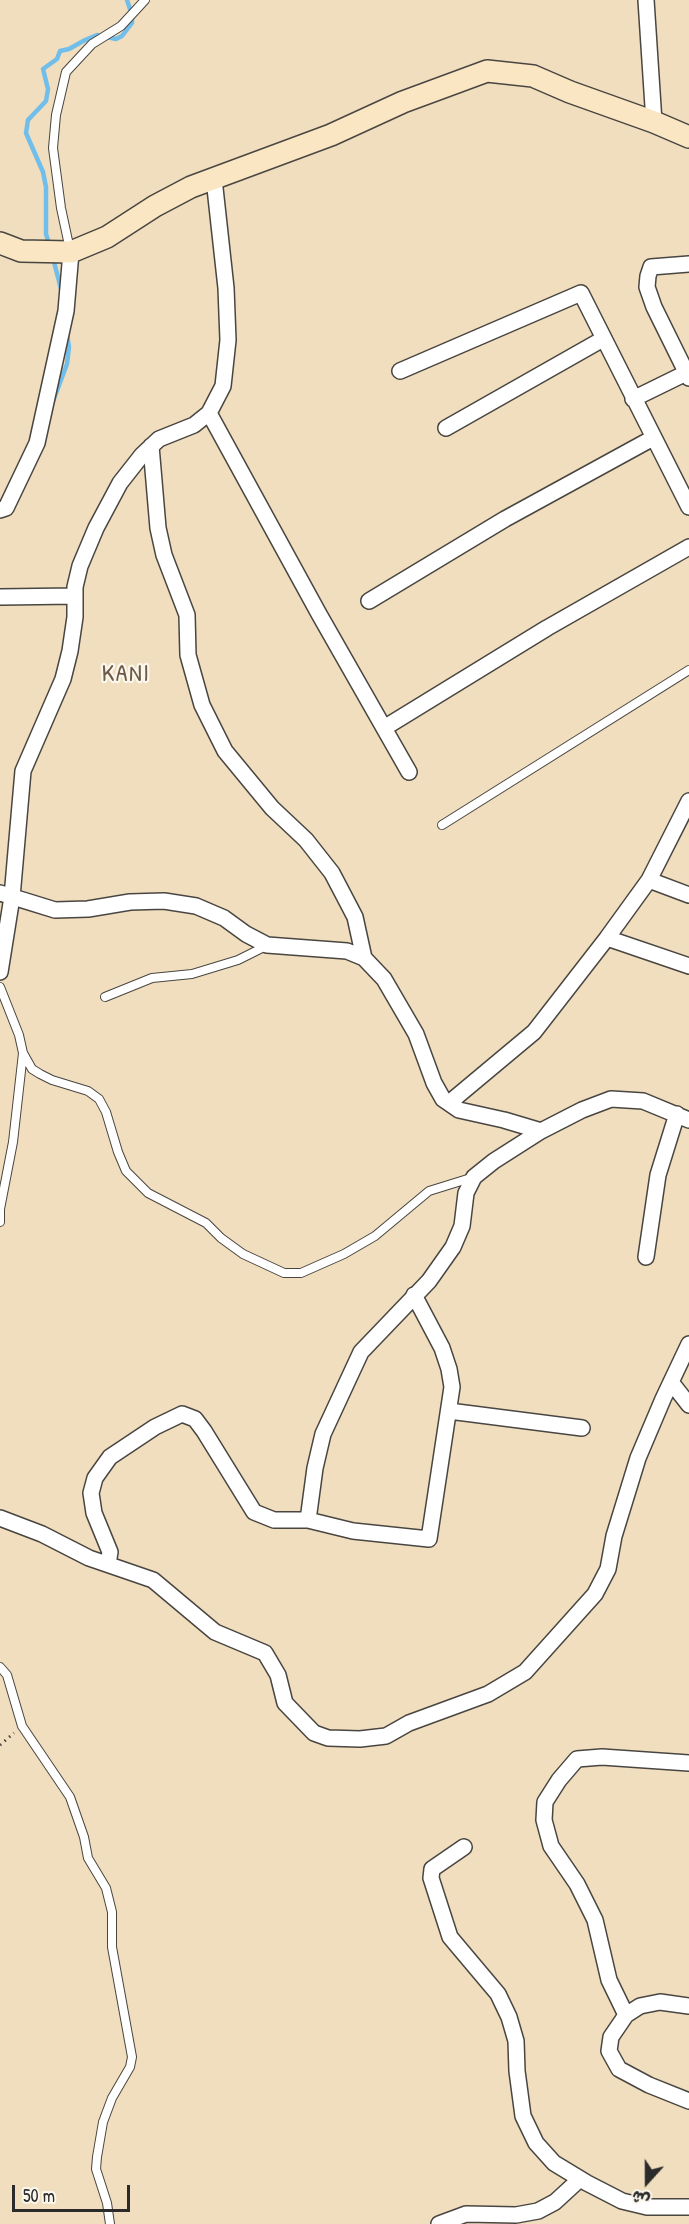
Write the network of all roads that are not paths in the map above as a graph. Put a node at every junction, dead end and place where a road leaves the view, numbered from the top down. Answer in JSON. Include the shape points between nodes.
{"nodes":[{"id":1,"x":145,"y":0,"type":"edge"},
{"id":2,"x":646,"y":0,"type":"edge"},
{"id":3,"x":654,"y":122,"type":"junction"},
{"id":4,"x":689,"y":137,"type":"edge"},
{"id":5,"x":214,"y":179,"type":"junction"},
{"id":6,"x":0,"y":243,"type":"edge"},
{"id":7,"x":71,"y":252,"type":"junction"},
{"id":8,"x":689,"y":264,"type":"edge"},
{"id":9,"x":603,"y":339,"type":"junction"},
{"id":10,"x":400,"y":370,"type":"dead end"},
{"id":11,"x":688,"y":375,"type":"edge"},
{"id":12,"x":633,"y":399,"type":"junction"},
{"id":13,"x":209,"y":413,"type":"junction"},
{"id":14,"x":446,"y":428,"type":"dead end"},
{"id":15,"x":653,"y":438,"type":"junction"},
{"id":16,"x":151,"y":446,"type":"junction"},
{"id":17,"x":689,"y":507,"type":"edge"},
{"id":18,"x":0,"y":510,"type":"edge"},
{"id":19,"x":689,"y":547,"type":"edge"},
{"id":20,"x":75,"y":596,"type":"junction"},
{"id":21,"x":0,"y":597,"type":"edge"},
{"id":22,"x":369,"y":601,"type":"dead end"},
{"id":23,"x":689,"y":670,"type":"edge"},
{"id":24,"x":384,"y":728,"type":"junction"},
{"id":25,"x":409,"y":772,"type":"dead end"},
{"id":26,"x":689,"y":801,"type":"edge"},
{"id":27,"x":442,"y":825,"type":"dead end"},
{"id":28,"x":649,"y":880,"type":"junction"},
{"id":29,"x":6,"y":895,"type":"edge"},
{"id":30,"x":689,"y":895,"type":"edge"},
{"id":31,"x":607,"y":938,"type":"junction"},
{"id":32,"x":267,"y":945,"type":"junction"},
{"id":33,"x":364,"y":958,"type":"junction"},
{"id":34,"x":689,"y":966,"type":"edge"},
{"id":35,"x":0,"y":972,"type":"edge"},
{"id":36,"x":0,"y":987,"type":"edge"},
{"id":37,"x":105,"y":997,"type":"dead end"},
{"id":38,"x":22,"y":1053,"type":"junction"},
{"id":39,"x":449,"y":1103,"type":"junction"},
{"id":40,"x":683,"y":1117,"type":"edge"},
{"id":41,"x":541,"y":1131,"type":"junction"},
{"id":42,"x":474,"y":1177,"type":"junction"},
{"id":43,"x":0,"y":1222,"type":"edge"},
{"id":44,"x":646,"y":1257,"type":"dead end"},
{"id":45,"x":414,"y":1295,"type":"junction"},
{"id":46,"x":689,"y":1344,"type":"edge"},
{"id":47,"x":670,"y":1382,"type":"junction"},
{"id":48,"x":689,"y":1406,"type":"edge"},
{"id":49,"x":449,"y":1411,"type":"junction"},
{"id":50,"x":582,"y":1428,"type":"dead end"},
{"id":51,"x":0,"y":1518,"type":"edge"},
{"id":52,"x":308,"y":1520,"type":"junction"},
{"id":53,"x":108,"y":1564,"type":"junction"},
{"id":54,"x":0,"y":1667,"type":"edge"},
{"id":55,"x":689,"y":1763,"type":"edge"},
{"id":56,"x":464,"y":1847,"type":"dead end"},
{"id":57,"x":689,"y":2006,"type":"edge"},
{"id":58,"x":626,"y":2015,"type":"junction"},
{"id":59,"x":689,"y":2101,"type":"edge"},
{"id":60,"x":580,"y":2179,"type":"junction"},
{"id":61,"x":689,"y":2207,"type":"edge"},
{"id":62,"x":110,"y":2224,"type":"edge"},
{"id":63,"x":439,"y":2224,"type":"edge"}],
"edges":[{"from":1,"to":7,"type":"lane","via":[[121,26],[92,44],[66,72],[53,148]]},
{"from":2,"to":3,"type":"street"},
{"from":3,"to":4,"type":"street"},
{"from":3,"to":5,"type":"street","via":[[533,76],[487,71]]},
{"from":5,"to":7,"type":"street","via":[[191,187],[107,237]]},
{"from":5,"to":13,"type":"street","via":[[228,340],[223,386]]},
{"from":6,"to":7,"type":"street","via":[[21,251]]},
{"from":7,"to":18,"type":"street","via":[[66,311],[37,442],[6,508]]},
{"from":8,"to":11,"type":"street","via":[[651,267],[647,287]]},
{"from":9,"to":10,"type":"street","via":[[580,293]]},
{"from":9,"to":12,"type":"street"},
{"from":9,"to":14,"type":"street"},
{"from":11,"to":12,"type":"street"},
{"from":12,"to":15,"type":"street"},
{"from":13,"to":16,"type":"street","via":[[194,425]]},
{"from":13,"to":24,"type":"street"},
{"from":15,"to":17,"type":"street"},
{"from":15,"to":22,"type":"street","via":[[505,519]]},
{"from":16,"to":20,"type":"street","via":[[120,483],[96,528],[81,566]]},
{"from":16,"to":33,"type":"street","via":[[164,555],[187,615],[188,655],[202,705],[225,751],[333,873],[355,917]]},
{"from":19,"to":24,"type":"street"},
{"from":20,"to":21,"type":"street"},
{"from":20,"to":29,"type":"street","via":[[75,617],[63,679],[23,771]]},
{"from":23,"to":27,"type":"lane"},
{"from":24,"to":25,"type":"street"},
{"from":26,"to":28,"type":"street"},
{"from":28,"to":30,"type":"street"},
{"from":28,"to":31,"type":"street"},
{"from":29,"to":32,"type":"street","via":[[55,910],[141,901],[196,906]]},
{"from":29,"to":35,"type":"street"},
{"from":31,"to":34,"type":"street"},
{"from":31,"to":39,"type":"street","via":[[534,1032]]},
{"from":32,"to":33,"type":"street","via":[[347,951]]},
{"from":32,"to":37,"type":"lane","via":[[238,960],[192,974],[152,978]]},
{"from":33,"to":39,"type":"street","via":[[384,979],[417,1034],[434,1083]]},
{"from":36,"to":38,"type":"lane"},
{"from":38,"to":42,"type":"lane","via":[[40,1074],[88,1091],[99,1099],[126,1171],[148,1193],[206,1223],[243,1254],[284,1274],[301,1273],[344,1254],[375,1236],[429,1191]]},
{"from":38,"to":43,"type":"lane"},
{"from":39,"to":41,"type":"street","via":[[459,1110]]},
{"from":40,"to":41,"type":"street","via":[[643,1101],[611,1099]]},
{"from":40,"to":44,"type":"street","via":[[658,1175]]},
{"from":41,"to":42,"type":"street"},
{"from":42,"to":45,"type":"street","via":[[466,1193],[462,1226],[453,1247]]},
{"from":45,"to":49,"type":"street","via":[[449,1369]]},
{"from":45,"to":52,"type":"street","via":[[361,1352],[323,1434]]},
{"from":46,"to":47,"type":"street"},
{"from":47,"to":48,"type":"street"},
{"from":47,"to":53,"type":"street","via":[[639,1458],[614,1536],[608,1569],[595,1593],[525,1672],[488,1695],[409,1723],[386,1736],[328,1738],[314,1733],[285,1703],[278,1675],[265,1653],[215,1632],[153,1580]]},
{"from":49,"to":50,"type":"street"},
{"from":49,"to":52,"type":"street","via":[[429,1539],[353,1531]]},
{"from":51,"to":53,"type":"street"},
{"from":52,"to":53,"type":"street","via":[[274,1520],[254,1512],[204,1431],[195,1419],[182,1414],[110,1457],[95,1479],[91,1493],[94,1513],[110,1552]]},
{"from":54,"to":62,"type":"lane","via":[[7,1675],[22,1726],[70,1797],[88,1858],[106,1888],[112,1912],[112,1947],[132,2057],[103,2122],[97,2157],[96,2169]]},
{"from":55,"to":58,"type":"street","via":[[577,1759],[545,1802],[544,1820],[551,1846],[578,1884],[595,1920],[609,1980]]},
{"from":56,"to":60,"type":"street","via":[[432,1869],[430,1878],[450,1936],[498,1994],[509,2017],[516,2041],[523,2116],[536,2143],[554,2163]]},
{"from":57,"to":58,"type":"street","via":[[660,2002],[640,2006]]},
{"from":58,"to":59,"type":"street","via":[[611,2037],[609,2050],[619,2069]]},
{"from":60,"to":61,"type":"street","via":[[622,2201],[647,2207]]},
{"from":60,"to":63,"type":"street","via":[[555,2202],[538,2211],[516,2215],[466,2214]]}]}
